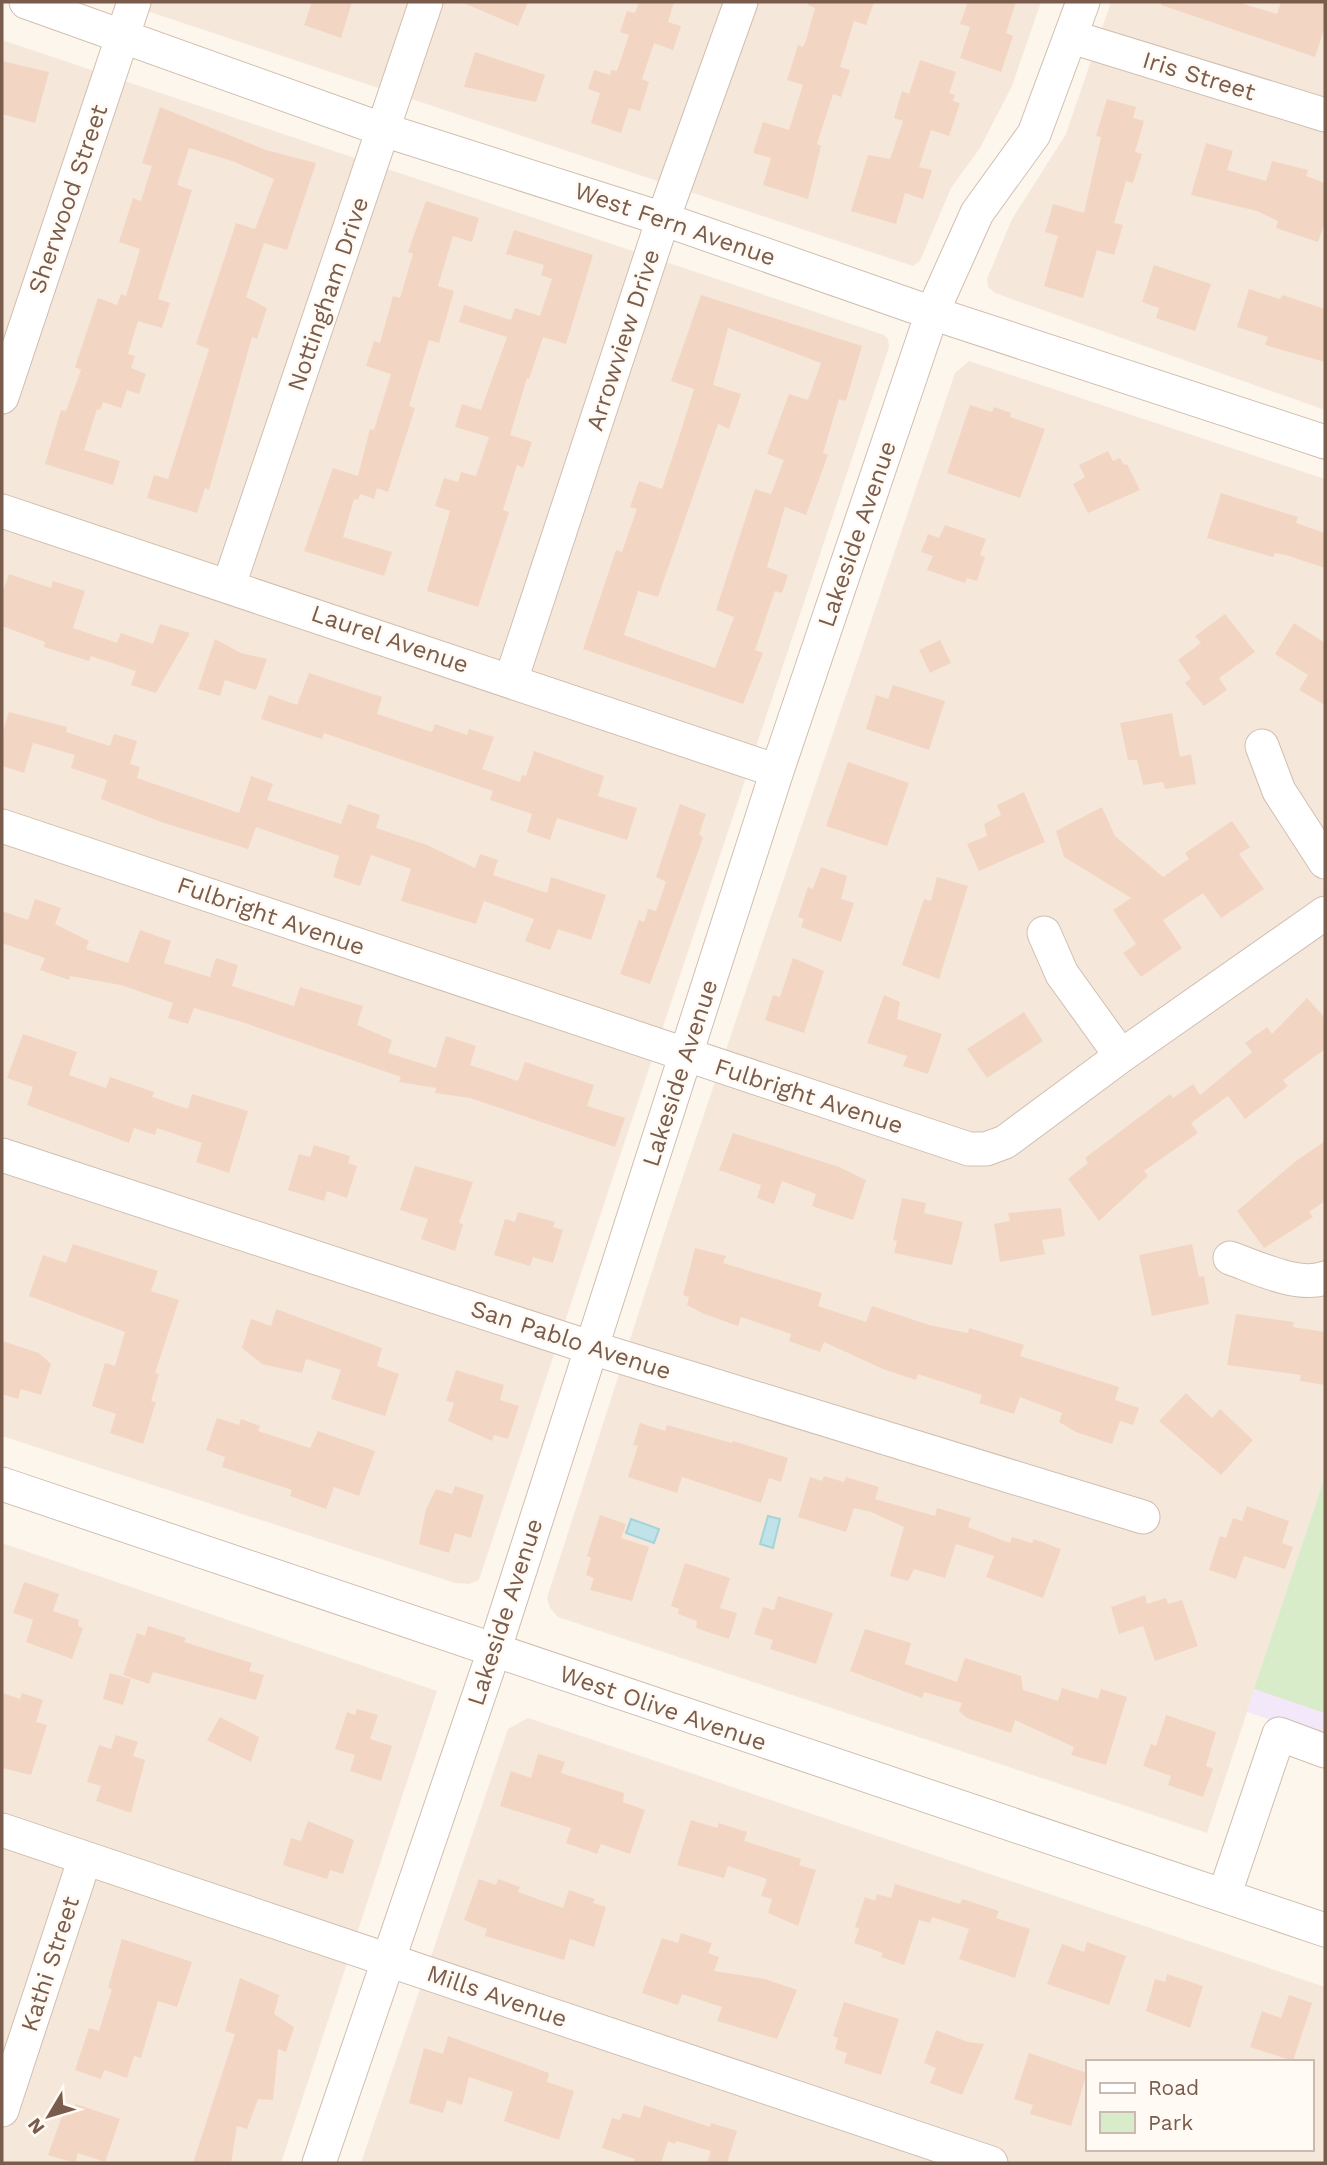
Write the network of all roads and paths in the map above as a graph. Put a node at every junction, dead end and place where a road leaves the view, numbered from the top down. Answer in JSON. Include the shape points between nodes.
{"nodes":[{"id":1,"x":26,"y":2,"type":"edge"},
{"id":2,"x":134,"y":2,"type":"edge"},
{"id":3,"x":426,"y":2,"type":"edge"},
{"id":4,"x":741,"y":2,"type":"edge"},
{"id":5,"x":1083,"y":2,"type":"edge"},
{"id":6,"x":124,"y":36,"type":"junction"},
{"id":7,"x":1072,"y":37,"type":"junction"},
{"id":8,"x":1325,"y":115,"type":"edge"},
{"id":9,"x":384,"y":130,"type":"junction"},
{"id":10,"x":663,"y":219,"type":"junction"},
{"id":11,"x":932,"y":313,"type":"junction"},
{"id":12,"x":2,"y":397,"type":"edge"},
{"id":13,"x":1325,"y":442,"type":"edge"},
{"id":14,"x":2,"y":511,"type":"edge"},
{"id":15,"x":229,"y":585,"type":"junction"},
{"id":16,"x":511,"y":680,"type":"junction"},
{"id":17,"x":1262,"y":746,"type":"dead end"},
{"id":18,"x":777,"y":771,"type":"junction"},
{"id":19,"x":2,"y":826,"type":"edge"},
{"id":20,"x":1325,"y":862,"type":"edge"},
{"id":21,"x":1325,"y":914,"type":"edge"},
{"id":22,"x":1044,"y":933,"type":"dead end"},
{"id":23,"x":686,"y":1055,"type":"junction"},
{"id":24,"x":1121,"y":1056,"type":"junction"},
{"id":25,"x":2,"y":1155,"type":"edge"},
{"id":26,"x":1230,"y":1258,"type":"dead end"},
{"id":27,"x":1325,"y":1278,"type":"edge"},
{"id":28,"x":589,"y":1347,"type":"junction"},
{"id":29,"x":2,"y":1484,"type":"edge"},
{"id":30,"x":1143,"y":1517,"type":"dead end"},
{"id":31,"x":494,"y":1651,"type":"junction"},
{"id":32,"x":1325,"y":1751,"type":"edge"},
{"id":33,"x":2,"y":1830,"type":"edge"},
{"id":34,"x":85,"y":1858,"type":"junction"},
{"id":35,"x":1224,"y":1896,"type":"junction"},
{"id":36,"x":1325,"y":1930,"type":"edge"},
{"id":37,"x":387,"y":1959,"type":"junction"},
{"id":38,"x":2,"y":2110,"type":"edge"},
{"id":39,"x":318,"y":2163,"type":"edge"},
{"id":40,"x":991,"y":2163,"type":"edge"}],
"edges":[{"from":1,"to":6,"type":"street","name":"West Fern Avenue"},
{"from":2,"to":6,"type":"street","name":"Sherwood Street"},
{"from":3,"to":9,"type":"street","name":"Nottingham Drive"},
{"from":4,"to":10,"type":"street","name":"Arrowview Drive"},
{"from":5,"to":7,"type":"street","name":"Lakeside Avenue"},
{"from":6,"to":9,"type":"street","name":"West Fern Avenue"},
{"from":6,"to":12,"type":"street","name":"Sherwood Street"},
{"from":7,"to":8,"type":"street","name":"Iris Street"},
{"from":7,"to":11,"type":"street","name":"Lakeside Avenue","via":[[1034,134],[976,213]]},
{"from":9,"to":10,"type":"street","name":"West Fern Avenue"},
{"from":9,"to":15,"type":"street","name":"Nottingham Drive"},
{"from":10,"to":11,"type":"street","name":"West Fern Avenue"},
{"from":10,"to":16,"type":"street","name":"Arrowview Drive"},
{"from":11,"to":13,"type":"street","name":"West Fern Avenue"},
{"from":11,"to":18,"type":"street","name":"Lakeside Avenue"},
{"from":14,"to":15,"type":"street","name":"Laurel Avenue"},
{"from":15,"to":16,"type":"street","name":"Laurel Avenue"},
{"from":16,"to":18,"type":"street","name":"Laurel Avenue"},
{"from":17,"to":20,"type":"street","via":[[1279,791]]},
{"from":18,"to":23,"type":"street","name":"Lakeside Avenue"},
{"from":19,"to":23,"type":"street","name":"Fulbright Avenue"},
{"from":21,"to":24,"type":"street","name":"Fulbright Avenue"},
{"from":22,"to":24,"type":"street","via":[[1062,974]]},
{"from":23,"to":24,"type":"street","name":"Fulbright Avenue","via":[[969,1149],[1005,1142]]},
{"from":23,"to":28,"type":"street","name":"Lakeside Avenue"},
{"from":25,"to":28,"type":"street","name":"San Pablo Avenue"},
{"from":26,"to":27,"type":"street","via":[[1282,1276]]},
{"from":28,"to":30,"type":"street","name":"San Pablo Avenue"},
{"from":28,"to":31,"type":"street","name":"Lakeside Avenue"},
{"from":29,"to":31,"type":"street","name":"West Olive Avenue"},
{"from":31,"to":35,"type":"street","name":"West Olive Avenue"},
{"from":31,"to":37,"type":"street","name":"Lakeside Avenue"},
{"from":32,"to":35,"type":"street","via":[[1279,1734]]},
{"from":33,"to":34,"type":"street","name":"Mills Avenue"},
{"from":34,"to":37,"type":"street","name":"Mills Avenue"},
{"from":34,"to":38,"type":"street","name":"Kathi Street"},
{"from":35,"to":36,"type":"street","name":"West Olive Avenue"},
{"from":37,"to":39,"type":"street","name":"Lakeside Avenue"},
{"from":37,"to":40,"type":"street","name":"Mills Avenue"}]}
